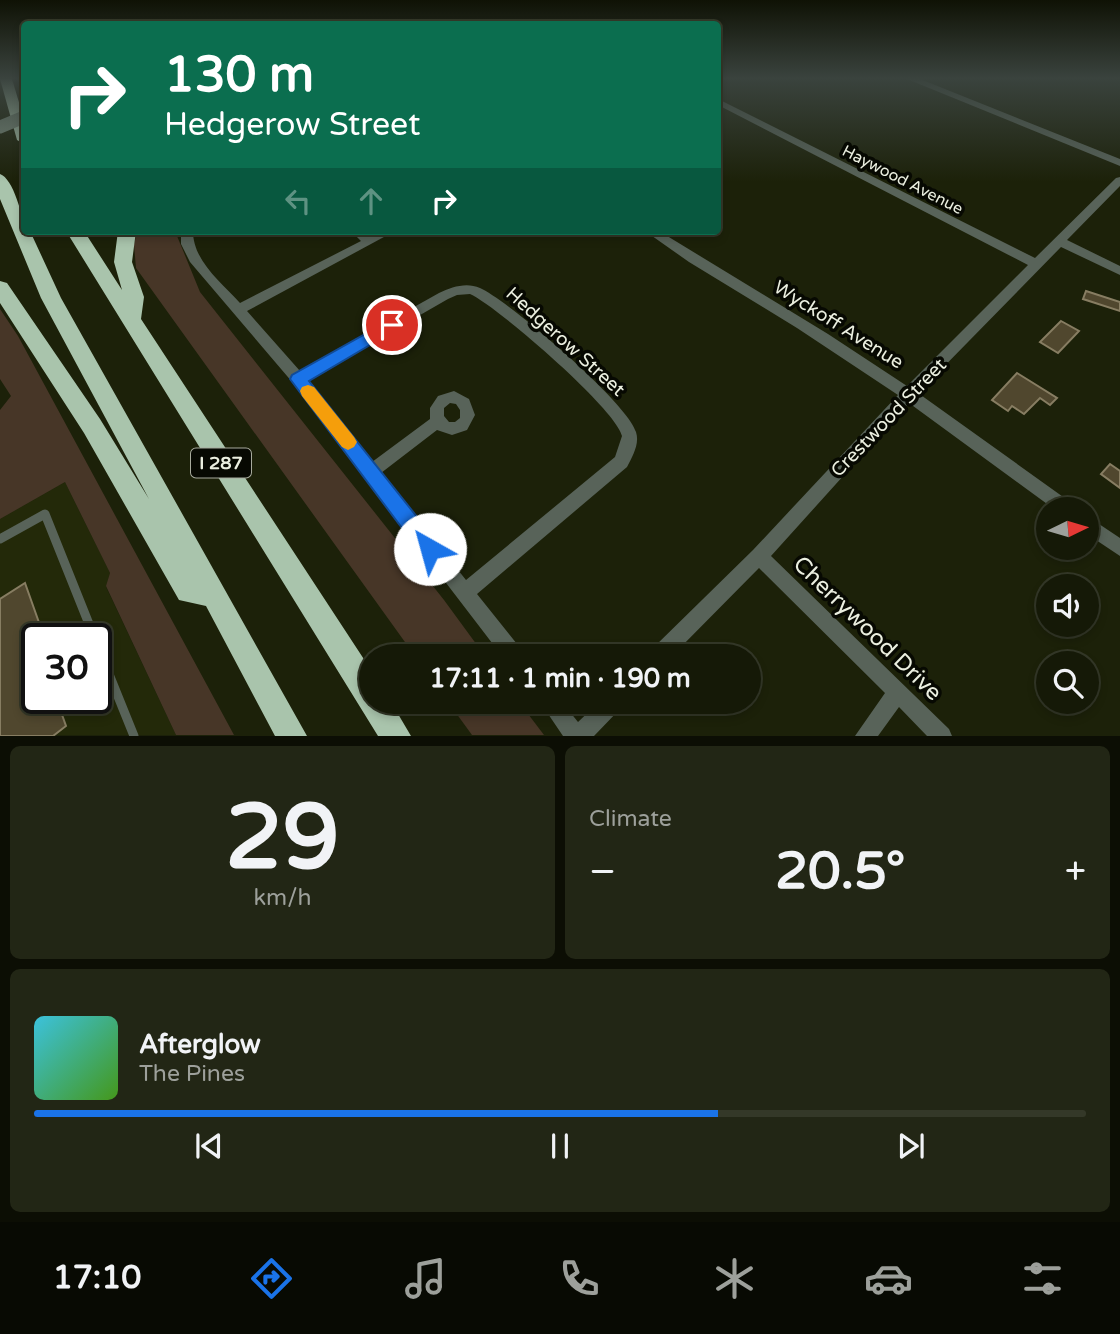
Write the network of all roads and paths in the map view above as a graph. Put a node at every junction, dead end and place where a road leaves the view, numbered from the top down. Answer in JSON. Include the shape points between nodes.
{"nodes":[{"id":1,"x":16,"y":113,"type":"edge"},
{"id":2,"x":740,"y":113,"type":"edge"},
{"id":3,"x":996,"y":113,"type":"edge"},
{"id":4,"x":21,"y":118,"type":"edge"},
{"id":5,"x":0,"y":127,"type":"edge"},
{"id":6,"x":21,"y":130,"type":"edge"},
{"id":7,"x":1120,"y":163,"type":"edge"},
{"id":8,"x":1120,"y":180,"type":"edge"},
{"id":9,"x":0,"y":181,"type":"edge"},
{"id":10,"x":21,"y":232,"type":"edge"},
{"id":11,"x":22,"y":235,"type":"edge"},
{"id":12,"x":77,"y":235,"type":"edge"},
{"id":13,"x":126,"y":235,"type":"edge"},
{"id":14,"x":187,"y":235,"type":"edge"},
{"id":15,"x":361,"y":235,"type":"edge"},
{"id":16,"x":381,"y":235,"type":"edge"},
{"id":17,"x":656,"y":235,"type":"edge"},
{"id":18,"x":368,"y":241,"type":"junction"},
{"id":19,"x":1062,"y":242,"type":"junction"},
{"id":20,"x":1036,"y":264,"type":"junction"},
{"id":21,"x":1120,"y":271,"type":"edge"},
{"id":22,"x":0,"y":288,"type":"edge"},
{"id":23,"x":240,"y":309,"type":"junction"},
{"id":24,"x":131,"y":322,"type":"junction"},
{"id":25,"x":298,"y":379,"type":"junction"},
{"id":26,"x":909,"y":393,"type":"junction"},
{"id":27,"x":437,"y":422,"type":"dead end"},
{"id":28,"x":371,"y":472,"type":"junction"},
{"id":29,"x":1051,"y":497,"type":"edge"},
{"id":30,"x":1099,"y":533,"type":"edge"},
{"id":31,"x":0,"y":539,"type":"edge"},
{"id":32,"x":1120,"y":548,"type":"edge"},
{"id":33,"x":759,"y":556,"type":"junction"},
{"id":34,"x":213,"y":593,"type":"junction"},
{"id":35,"x":464,"y":593,"type":"junction"},
{"id":36,"x":89,"y":623,"type":"edge"},
{"id":37,"x":504,"y":644,"type":"edge"},
{"id":38,"x":671,"y":644,"type":"edge"},
{"id":39,"x":359,"y":677,"type":"edge"},
{"id":40,"x":112,"y":680,"type":"edge"},
{"id":41,"x":898,"y":692,"type":"junction"},
{"id":42,"x":382,"y":714,"type":"edge"},
{"id":43,"x":560,"y":714,"type":"edge"},
{"id":44,"x":601,"y":714,"type":"edge"},
{"id":45,"x":134,"y":736,"type":"edge"},
{"id":46,"x":292,"y":736,"type":"edge"},
{"id":47,"x":396,"y":736,"type":"edge"},
{"id":48,"x":578,"y":736,"type":"edge"},
{"id":49,"x":865,"y":736,"type":"edge"},
{"id":50,"x":942,"y":736,"type":"edge"}],
"edges":[{"from":1,"to":6,"type":"highway"},
{"from":2,"to":20,"type":"street","name":"Haywood Avenue"},
{"from":3,"to":7,"type":"street"},
{"from":4,"to":5,"type":"main road","bridge":true},
{"from":8,"to":19,"type":"street","name":"Crestwood Street"},
{"from":9,"to":10,"type":"highway"},
{"from":11,"to":34,"type":"highway","via":[[51,298]]},
{"from":12,"to":24,"type":"highway","number":"I 287"},
{"from":13,"to":24,"type":"highway","via":[[123,262],[134,297]]},
{"from":14,"to":23,"type":"street","via":[[194,259]]},
{"from":15,"to":18,"type":"street"},
{"from":16,"to":18,"type":"street"},
{"from":17,"to":26,"type":"street","name":"Wyckoff Avenue"},
{"from":18,"to":23,"type":"street"},
{"from":19,"to":20,"type":"street","name":"Crestwood Street"},
{"from":19,"to":21,"type":"street"},
{"from":20,"to":26,"type":"street","name":"Crestwood Street"},
{"from":22,"to":34,"type":"highway","via":[[92,426],[189,590]]},
{"from":23,"to":25,"type":"street"},
{"from":24,"to":39,"type":"highway","number":"I 287"},
{"from":25,"to":28,"type":"street"},
{"from":25,"to":35,"type":"street","name":"Hedgerow Street","via":[[439,298],[455,290],[472,290],[506,312],[617,412],[629,429],[628,450],[621,462]]},
{"from":26,"to":29,"type":"street","name":"Wyckoff Avenue"},
{"from":26,"to":33,"type":"street","name":"Crestwood Street"},
{"from":27,"to":28,"type":"street"},
{"from":28,"to":35,"type":"street"},
{"from":30,"to":32,"type":"street"},
{"from":31,"to":36,"type":"lane","via":[[45,513]]},
{"from":33,"to":38,"type":"street","name":"Crestwood Street"},
{"from":33,"to":41,"type":"street","name":"Cherrywood Drive"},
{"from":34,"to":46,"type":"highway"},
{"from":35,"to":37,"type":"street"},
{"from":40,"to":45,"type":"lane"},
{"from":41,"to":49,"type":"street"},
{"from":41,"to":50,"type":"street","name":"Cherrywood Drive"},
{"from":42,"to":47,"type":"highway"},
{"from":43,"to":48,"type":"street"},
{"from":44,"to":48,"type":"street"}]}
